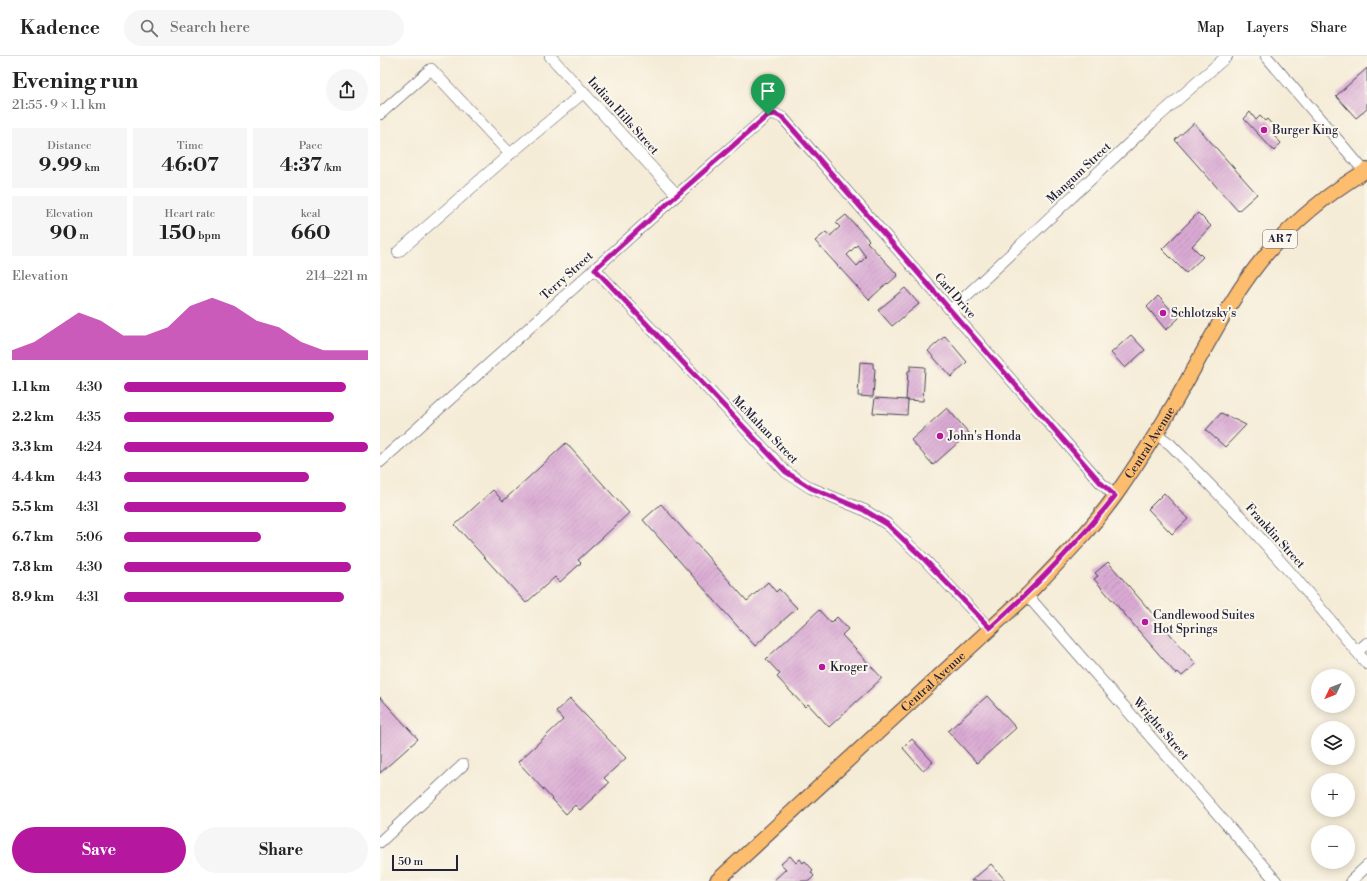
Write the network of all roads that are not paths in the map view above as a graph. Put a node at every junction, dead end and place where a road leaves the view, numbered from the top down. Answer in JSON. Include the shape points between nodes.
{"nodes":[{"id":1,"x":550,"y":56,"type":"edge"},
{"id":2,"x":1227,"y":56,"type":"edge"},
{"id":3,"x":1266,"y":56,"type":"edge"},
{"id":4,"x":584,"y":92,"type":"junction"},
{"id":5,"x":380,"y":114,"type":"edge"},
{"id":6,"x":775,"y":114,"type":"joint"},
{"id":7,"x":510,"y":154,"type":"junction"},
{"id":8,"x":1366,"y":171,"type":"edge"},
{"id":9,"x":677,"y":195,"type":"junction"},
{"id":10,"x":398,"y":252,"type":"dead end"},
{"id":11,"x":595,"y":269,"type":"junction"},
{"id":12,"x":951,"y":310,"type":"junction"},
{"id":13,"x":1156,"y":434,"type":"junction"},
{"id":14,"x":380,"y":462,"type":"edge"},
{"id":15,"x":1115,"y":496,"type":"junction"},
{"id":16,"x":1027,"y":595,"type":"junction"},
{"id":17,"x":990,"y":628,"type":"junction"},
{"id":18,"x":1367,"y":643,"type":"edge"},
{"id":19,"x":1357,"y":652,"type":"junction"},
{"id":20,"x":1367,"y":664,"type":"edge"},
{"id":21,"x":463,"y":765,"type":"dead end"},
{"id":22,"x":380,"y":842,"type":"edge"},
{"id":23,"x":1367,"y":866,"type":"edge"},
{"id":24,"x":717,"y":881,"type":"edge"},
{"id":25,"x":1276,"y":881,"type":"edge"},
{"id":26,"x":1350,"y":881,"type":"edge"}],
"edges":[{"from":1,"to":4,"type":"street","name":"Indian Hills Street"},
{"from":2,"to":12,"type":"street","name":"Mangum Street","via":[[1151,123]]},
{"from":3,"to":8,"type":"street"},
{"from":4,"to":7,"type":"street"},
{"from":4,"to":9,"type":"street","name":"Indian Hills Street"},
{"from":5,"to":7,"type":"street","via":[[431,69]]},
{"from":6,"to":9,"type":"street","name":"Terry Street","via":[[768,115]]},
{"from":6,"to":12,"type":"street","name":"Carl Drive","via":[[783,118]]},
{"from":7,"to":10,"type":"street"},
{"from":8,"to":13,"type":"main road","name":"Central Avenue","number":"AR 7","via":[[1326,197],[1272,247],[1232,301]]},
{"from":9,"to":11,"type":"street","name":"Terry Street"},
{"from":11,"to":14,"type":"street","name":"Terry Street"},
{"from":11,"to":17,"type":"street","name":"McMahan Street","via":[[786,472],[811,488],[864,510],[887,524]]},
{"from":12,"to":15,"type":"street","name":"Carl Drive"},
{"from":13,"to":15,"type":"main road","name":"Central Avenue","number":"AR 7"},
{"from":13,"to":19,"type":"street","name":"Franklin Street","via":[[1170,444],[1244,520]]},
{"from":15,"to":16,"type":"main road","name":"Central Avenue","number":"AR 7"},
{"from":16,"to":17,"type":"main road","name":"Central Avenue","number":"AR 7"},
{"from":16,"to":25,"type":"street","name":"Wrights Street"},
{"from":17,"to":24,"type":"main road","name":"Central Avenue","number":"AR 7"},
{"from":18,"to":19,"type":"street"},
{"from":19,"to":20,"type":"street","name":"Franklin Street"},
{"from":21,"to":22,"type":"street"},
{"from":23,"to":26,"type":"street"}]}
